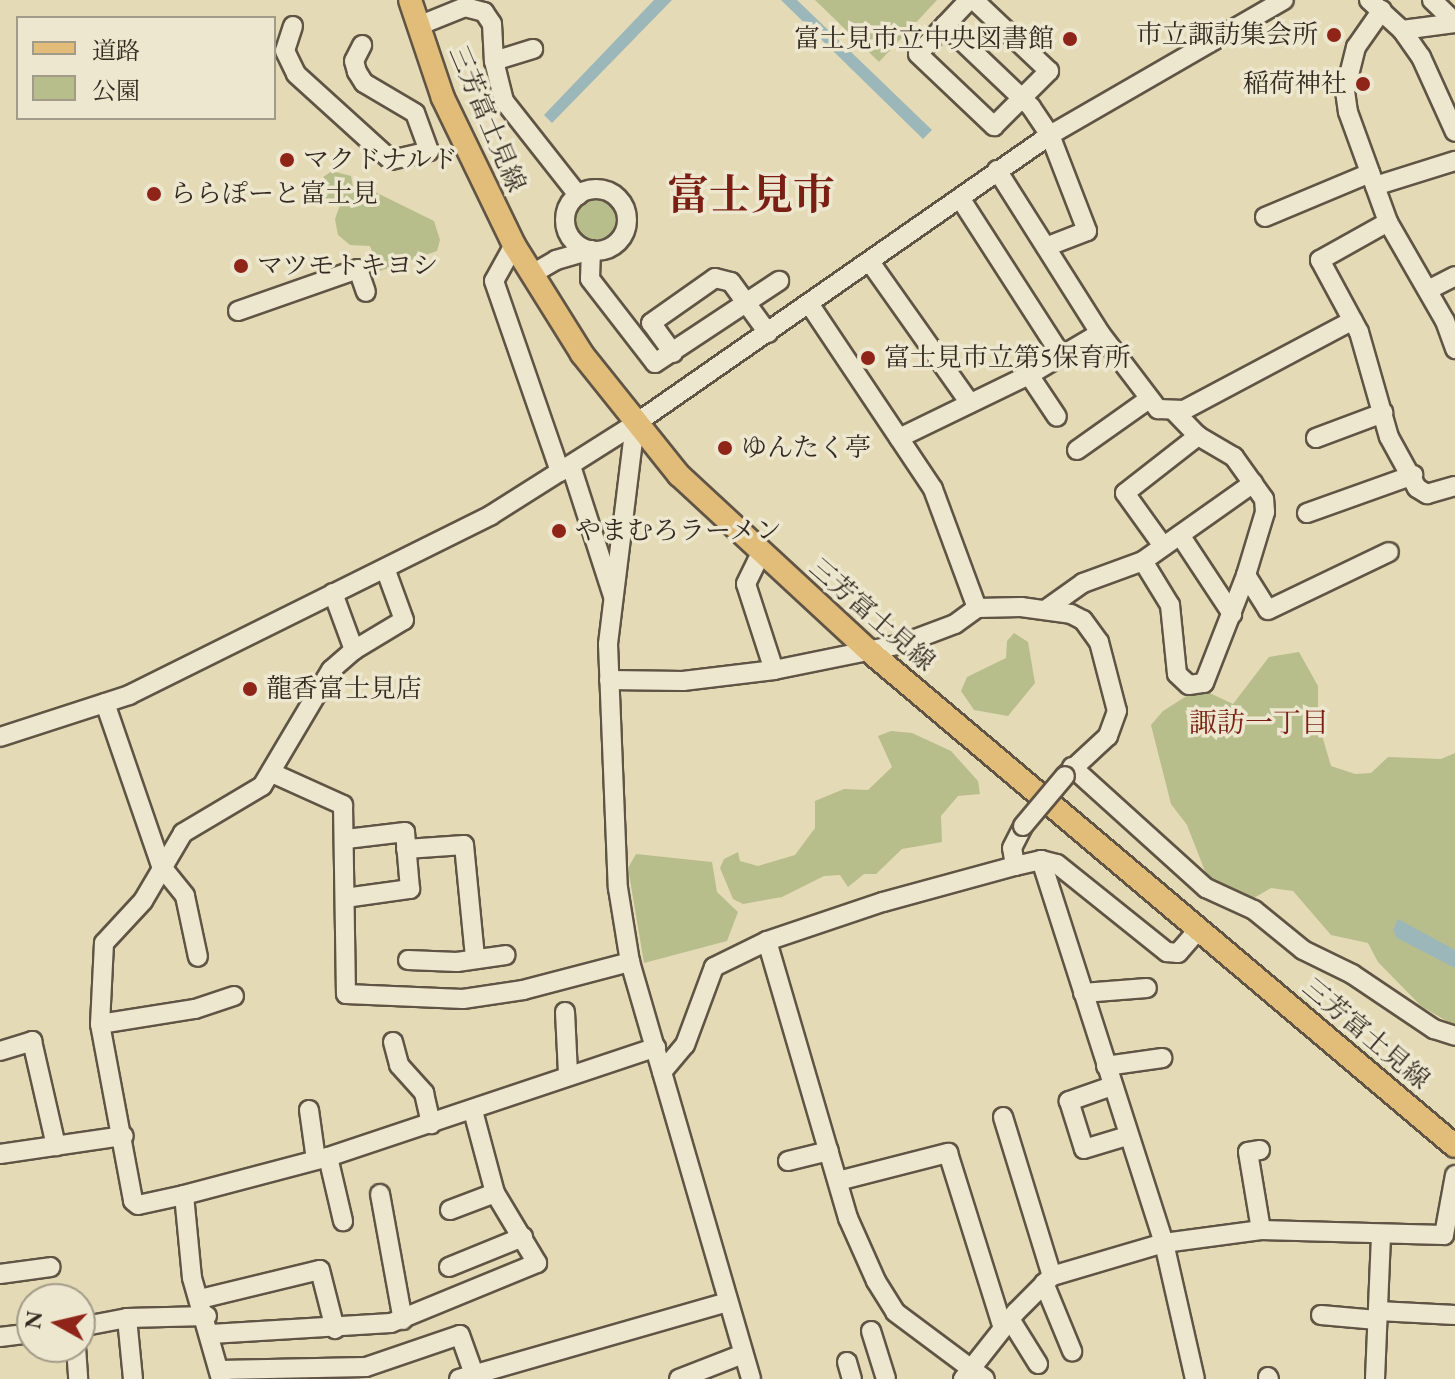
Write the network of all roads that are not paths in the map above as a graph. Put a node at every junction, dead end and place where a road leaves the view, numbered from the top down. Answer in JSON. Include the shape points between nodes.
{"nodes":[{"id":1,"x":410,"y":0,"type":"edge"},
{"id":2,"x":972,"y":0,"type":"edge"},
{"id":3,"x":1284,"y":0,"type":"edge"},
{"id":4,"x":1432,"y":0,"type":"edge"},
{"id":5,"x":1376,"y":5,"type":"edge"},
{"id":6,"x":1455,"y":22,"type":"edge"},
{"id":7,"x":945,"y":25,"type":"junction"},
{"id":8,"x":293,"y":26,"type":"dead end"},
{"id":9,"x":418,"y":26,"type":"junction"},
{"id":10,"x":1402,"y":30,"type":"junction"},
{"id":11,"x":362,"y":45,"type":"dead end"},
{"id":12,"x":533,"y":49,"type":"dead end"},
{"id":13,"x":494,"y":61,"type":"junction"},
{"id":14,"x":1021,"y":98,"type":"junction"},
{"id":15,"x":1455,"y":132,"type":"edge"},
{"id":16,"x":1050,"y":135,"type":"junction"},
{"id":17,"x":1455,"y":161,"type":"edge"},
{"id":18,"x":997,"y":170,"type":"junction"},
{"id":19,"x":1372,"y":180,"type":"junction"},
{"id":20,"x":578,"y":195,"type":"junction"},
{"id":21,"x":960,"y":198,"type":"junction"},
{"id":22,"x":1265,"y":217,"type":"dead end"},
{"id":23,"x":1388,"y":222,"type":"junction"},
{"id":24,"x":565,"y":224,"type":"junction"},
{"id":25,"x":514,"y":245,"type":"junction"},
{"id":26,"x":1046,"y":247,"type":"junction"},
{"id":27,"x":591,"y":250,"type":"junction"},
{"id":28,"x":870,"y":262,"type":"junction"},
{"id":29,"x":529,"y":270,"type":"junction"},
{"id":30,"x":1455,"y":276,"type":"edge"},
{"id":31,"x":779,"y":281,"type":"dead end"},
{"id":32,"x":1428,"y":290,"type":"junction"},
{"id":33,"x":366,"y":292,"type":"dead end"},
{"id":34,"x":747,"y":303,"type":"junction"},
{"id":35,"x":810,"y":305,"type":"junction"},
{"id":36,"x":238,"y":311,"type":"dead end"},
{"id":37,"x":1353,"y":320,"type":"junction"},
{"id":38,"x":768,"y":333,"type":"junction"},
{"id":39,"x":1100,"y":333,"type":"junction"},
{"id":40,"x":1455,"y":349,"type":"edge"},
{"id":41,"x":673,"y":353,"type":"junction"},
{"id":42,"x":1062,"y":356,"type":"junction"},
{"id":43,"x":1029,"y":375,"type":"junction"},
{"id":44,"x":1149,"y":399,"type":"junction"},
{"id":45,"x":970,"y":403,"type":"junction"},
{"id":46,"x":1175,"y":412,"type":"junction"},
{"id":47,"x":1383,"y":413,"type":"junction"},
{"id":48,"x":1057,"y":417,"type":"dead end"},
{"id":49,"x":635,"y":424,"type":"junction"},
{"id":50,"x":1198,"y":436,"type":"junction"},
{"id":51,"x":899,"y":438,"type":"junction"},
{"id":52,"x":1316,"y":438,"type":"dead end"},
{"id":53,"x":1077,"y":450,"type":"dead end"},
{"id":54,"x":565,"y":469,"type":"junction"},
{"id":55,"x":1413,"y":475,"type":"junction"},
{"id":56,"x":1253,"y":483,"type":"junction"},
{"id":57,"x":1454,"y":492,"type":"edge"},
{"id":58,"x":1307,"y":513,"type":"dead end"},
{"id":59,"x":1180,"y":535,"type":"junction"},
{"id":60,"x":1163,"y":546,"type":"junction"},
{"id":61,"x":1389,"y":552,"type":"dead end"},
{"id":62,"x":760,"y":555,"type":"junction"},
{"id":63,"x":1143,"y":561,"type":"junction"},
{"id":64,"x":385,"y":568,"type":"junction"},
{"id":65,"x":1246,"y":575,"type":"junction"},
{"id":66,"x":333,"y":593,"type":"junction"},
{"id":67,"x":613,"y":597,"type":"junction"},
{"id":68,"x":977,"y":608,"type":"junction"},
{"id":69,"x":1045,"y":610,"type":"junction"},
{"id":70,"x":1232,"y":614,"type":"junction"},
{"id":71,"x":354,"y":650,"type":"junction"},
{"id":72,"x":868,"y":650,"type":"junction"},
{"id":73,"x":774,"y":670,"type":"junction"},
{"id":74,"x":609,"y":680,"type":"junction"},
{"id":75,"x":105,"y":703,"type":"junction"},
{"id":76,"x":0,"y":737,"type":"edge"},
{"id":77,"x":1069,"y":771,"type":"junction"},
{"id":78,"x":272,"y":773,"type":"junction"},
{"id":79,"x":346,"y":839,"type":"junction"},
{"id":80,"x":406,"y":849,"type":"junction"},
{"id":81,"x":1041,"y":860,"type":"junction"},
{"id":82,"x":161,"y":866,"type":"junction"},
{"id":83,"x":1015,"y":866,"type":"junction"},
{"id":84,"x":345,"y":898,"type":"junction"},
{"id":85,"x":1199,"y":929,"type":"junction"},
{"id":86,"x":767,"y":941,"type":"junction"},
{"id":87,"x":506,"y":955,"type":"dead end"},
{"id":88,"x":198,"y":957,"type":"dead end"},
{"id":89,"x":475,"y":958,"type":"junction"},
{"id":90,"x":408,"y":960,"type":"dead end"},
{"id":91,"x":630,"y":962,"type":"junction"},
{"id":92,"x":1147,"y":988,"type":"dead end"},
{"id":93,"x":1083,"y":993,"type":"junction"},
{"id":94,"x":234,"y":996,"type":"dead end"},
{"id":95,"x":565,"y":1012,"type":"dead end"},
{"id":96,"x":100,"y":1024,"type":"junction"},
{"id":97,"x":1455,"y":1036,"type":"edge"},
{"id":98,"x":393,"y":1042,"type":"dead end"},
{"id":99,"x":656,"y":1047,"type":"junction"},
{"id":100,"x":0,"y":1051,"type":"edge"},
{"id":101,"x":1162,"y":1058,"type":"dead end"},
{"id":102,"x":1106,"y":1066,"type":"junction"},
{"id":103,"x":662,"y":1072,"type":"junction"},
{"id":104,"x":568,"y":1073,"type":"junction"},
{"id":105,"x":1112,"y":1086,"type":"junction"},
{"id":106,"x":309,"y":1110,"type":"dead end"},
{"id":107,"x":473,"y":1111,"type":"junction"},
{"id":108,"x":1003,"y":1117,"type":"dead end"},
{"id":109,"x":431,"y":1124,"type":"junction"},
{"id":110,"x":124,"y":1136,"type":"junction"},
{"id":111,"x":1127,"y":1136,"type":"junction"},
{"id":112,"x":56,"y":1146,"type":"junction"},
{"id":113,"x":1455,"y":1146,"type":"edge"},
{"id":114,"x":1260,"y":1150,"type":"dead end"},
{"id":115,"x":829,"y":1151,"type":"junction"},
{"id":116,"x":0,"y":1154,"type":"edge"},
{"id":117,"x":322,"y":1158,"type":"junction"},
{"id":118,"x":788,"y":1161,"type":"dead end"},
{"id":119,"x":1455,"y":1175,"type":"edge"},
{"id":120,"x":838,"y":1181,"type":"junction"},
{"id":121,"x":495,"y":1193,"type":"junction"},
{"id":122,"x":380,"y":1194,"type":"dead end"},
{"id":123,"x":184,"y":1195,"type":"junction"},
{"id":124,"x":450,"y":1210,"type":"dead end"},
{"id":125,"x":343,"y":1221,"type":"dead end"},
{"id":126,"x":1261,"y":1230,"type":"junction"},
{"id":127,"x":1381,"y":1235,"type":"junction"},
{"id":128,"x":523,"y":1237,"type":"junction"},
{"id":129,"x":1164,"y":1243,"type":"junction"},
{"id":130,"x":51,"y":1267,"type":"dead end"},
{"id":131,"x":449,"y":1267,"type":"dead end"},
{"id":132,"x":0,"y":1274,"type":"edge"},
{"id":133,"x":1048,"y":1280,"type":"junction"},
{"id":134,"x":728,"y":1302,"type":"junction"},
{"id":135,"x":1321,"y":1315,"type":"dead end"},
{"id":136,"x":1455,"y":1315,"type":"edge"},
{"id":137,"x":206,"y":1316,"type":"junction"},
{"id":138,"x":1377,"y":1316,"type":"junction"},
{"id":139,"x":127,"y":1318,"type":"junction"},
{"id":140,"x":403,"y":1320,"type":"junction"},
{"id":141,"x":1007,"y":1323,"type":"junction"},
{"id":142,"x":96,"y":1324,"type":"edge"},
{"id":143,"x":335,"y":1329,"type":"junction"},
{"id":144,"x":871,"y":1331,"type":"dead end"},
{"id":145,"x":1072,"y":1351,"type":"dead end"},
{"id":146,"x":743,"y":1354,"type":"junction"},
{"id":147,"x":1038,"y":1364,"type":"dead end"},
{"id":148,"x":220,"y":1374,"type":"edge"},
{"id":149,"x":466,"y":1376,"type":"edge"},
{"id":150,"x":973,"y":1376,"type":"edge"},
{"id":151,"x":133,"y":1379,"type":"edge"},
{"id":152,"x":679,"y":1379,"type":"edge"},
{"id":153,"x":751,"y":1379,"type":"edge"},
{"id":154,"x":886,"y":1379,"type":"edge"},
{"id":155,"x":1195,"y":1379,"type":"edge"},
{"id":156,"x":1375,"y":1379,"type":"edge"}],
"edges":[{"from":1,"to":9,"type":"main road","name":"三芳富士見線"},
{"from":2,"to":7,"type":"street"},
{"from":2,"to":14,"type":"street","via":[[1049,71]]},
{"from":3,"to":16,"type":"street"},
{"from":4,"to":6,"type":"street"},
{"from":5,"to":10,"type":"street"},
{"from":5,"to":19,"type":"street","via":[[1356,47],[1345,91]]},
{"from":6,"to":10,"type":"street"},
{"from":7,"to":14,"type":"street"},
{"from":7,"to":14,"type":"street","via":[[918,54],[994,126]]},
{"from":8,"to":11,"type":"street","via":[[285,51],[296,74],[391,160],[429,151],[415,113],[364,83],[357,72],[354,61]]},
{"from":9,"to":13,"type":"street","via":[[465,7],[477,8],[492,24]]},
{"from":9,"to":25,"type":"main road","name":"三芳富士見線","via":[[470,161]]},
{"from":10,"to":15,"type":"street","via":[[1421,57]]},
{"from":12,"to":13,"type":"street"},
{"from":13,"to":20,"type":"street","via":[[514,119]]},
{"from":14,"to":16,"type":"street"},
{"from":16,"to":18,"type":"street"},
{"from":16,"to":26,"type":"street","via":[[1087,231]]},
{"from":17,"to":19,"type":"street"},
{"from":18,"to":21,"type":"street"},
{"from":18,"to":26,"type":"street"},
{"from":19,"to":22,"type":"street"},
{"from":19,"to":23,"type":"street"},
{"from":20,"to":24,"type":"street","via":[[567,208]]},
{"from":20,"to":27,"type":"street","via":[[607,191],[626,213],[619,241]]},
{"from":21,"to":28,"type":"street"},
{"from":21,"to":42,"type":"street"},
{"from":23,"to":32,"type":"street"},
{"from":23,"to":37,"type":"street","via":[[1320,260]]},
{"from":24,"to":27,"type":"street","via":[[577,244]]},
{"from":24,"to":29,"type":"street","via":[[558,246]]},
{"from":25,"to":29,"type":"main road","name":"三芳富士見線"},
{"from":25,"to":54,"type":"street","via":[[494,281]]},
{"from":26,"to":39,"type":"street"},
{"from":27,"to":29,"type":"street"},
{"from":27,"to":41,"type":"street","via":[[590,279],[649,361]]},
{"from":28,"to":35,"type":"street"},
{"from":28,"to":45,"type":"street"},
{"from":29,"to":49,"type":"main road","name":"三芳富士見線"},
{"from":30,"to":32,"type":"street"},
{"from":31,"to":34,"type":"street"},
{"from":32,"to":40,"type":"street"},
{"from":33,"to":36,"type":"street","via":[[358,269]]},
{"from":34,"to":38,"type":"street"},
{"from":34,"to":41,"type":"street"},
{"from":34,"to":41,"type":"street","via":[[726,278],[715,278],[651,323]]},
{"from":35,"to":38,"type":"street"},
{"from":35,"to":51,"type":"street"},
{"from":37,"to":46,"type":"street"},
{"from":37,"to":47,"type":"street"},
{"from":38,"to":49,"type":"street"},
{"from":39,"to":42,"type":"street"},
{"from":39,"to":44,"type":"street"},
{"from":42,"to":43,"type":"street"},
{"from":43,"to":45,"type":"street"},
{"from":43,"to":48,"type":"street"},
{"from":44,"to":46,"type":"street","via":[[1158,409]]},
{"from":44,"to":53,"type":"street"},
{"from":45,"to":51,"type":"street"},
{"from":46,"to":50,"type":"street"},
{"from":47,"to":52,"type":"street"},
{"from":47,"to":55,"type":"street","via":[[1389,437]]},
{"from":49,"to":54,"type":"street"},
{"from":49,"to":62,"type":"main road","name":"三芳富士見線"},
{"from":49,"to":67,"type":"street"},
{"from":50,"to":56,"type":"street","via":[[1234,457]]},
{"from":50,"to":60,"type":"street","via":[[1125,493]]},
{"from":51,"to":68,"type":"street","via":[[948,519]]},
{"from":54,"to":64,"type":"street"},
{"from":54,"to":67,"type":"street"},
{"from":55,"to":57,"type":"street","via":[[1417,488],[1427,494]]},
{"from":55,"to":58,"type":"street"},
{"from":56,"to":59,"type":"street"},
{"from":56,"to":65,"type":"street","via":[[1265,512]]},
{"from":59,"to":60,"type":"street"},
{"from":59,"to":70,"type":"street"},
{"from":60,"to":63,"type":"street"},
{"from":61,"to":65,"type":"street","via":[[1268,610]]},
{"from":62,"to":72,"type":"main road","name":"三芳富士見線"},
{"from":62,"to":73,"type":"street","via":[[746,584]]},
{"from":63,"to":69,"type":"street","via":[[1083,583]]},
{"from":63,"to":70,"type":"street","via":[[1170,605],[1177,674],[1189,685],[1204,683]]},
{"from":64,"to":66,"type":"street"},
{"from":64,"to":71,"type":"street","via":[[404,620]]},
{"from":65,"to":70,"type":"street"},
{"from":66,"to":71,"type":"street"},
{"from":66,"to":75,"type":"street"},
{"from":67,"to":74,"type":"street"},
{"from":68,"to":69,"type":"street"},
{"from":68,"to":72,"type":"street","via":[[932,634]]},
{"from":69,"to":77,"type":"street","via":[[1071,614],[1090,628],[1107,659],[1117,702],[1112,730]]},
{"from":71,"to":78,"type":"street","via":[[331,670]]},
{"from":72,"to":73,"type":"street"},
{"from":72,"to":85,"type":"main road","name":"三芳富士見線"},
{"from":73,"to":74,"type":"street","via":[[683,681]]},
{"from":74,"to":91,"type":"street","via":[[618,888]]},
{"from":75,"to":76,"type":"street"},
{"from":75,"to":82,"type":"street"},
{"from":77,"to":83,"type":"street","bridge":true,"via":[[1023,826],[1012,848]]},
{"from":77,"to":97,"type":"street","via":[[1206,888],[1254,910],[1303,950],[1352,974],[1434,1029]]},
{"from":78,"to":79,"type":"street","via":[[343,805]]},
{"from":78,"to":82,"type":"street","via":[[244,800],[183,833]]},
{"from":79,"to":80,"type":"street","via":[[405,832]]},
{"from":79,"to":84,"type":"street"},
{"from":80,"to":84,"type":"street","via":[[410,889]]},
{"from":80,"to":89,"type":"street","via":[[464,845]]},
{"from":81,"to":83,"type":"street"},
{"from":81,"to":85,"type":"street","via":[[1057,864],[1167,952],[1178,953]]},
{"from":81,"to":93,"type":"street"},
{"from":82,"to":88,"type":"street","via":[[185,896]]},
{"from":82,"to":96,"type":"street","via":[[143,901],[104,943]]},
{"from":83,"to":86,"type":"street"},
{"from":84,"to":91,"type":"street","via":[[346,994],[463,999],[523,990]]},
{"from":85,"to":113,"type":"main road","name":"三芳富士見線"},
{"from":86,"to":103,"type":"street","via":[[714,967],[685,1045]]},
{"from":86,"to":115,"type":"street"},
{"from":87,"to":89,"type":"street"},
{"from":89,"to":90,"type":"street"},
{"from":91,"to":99,"type":"street"},
{"from":92,"to":93,"type":"street"},
{"from":93,"to":102,"type":"street"},
{"from":94,"to":96,"type":"street","via":[[195,1009]]},
{"from":95,"to":104,"type":"street"},
{"from":96,"to":110,"type":"street"},
{"from":98,"to":109,"type":"street","via":[[399,1065],[424,1093]]},
{"from":99,"to":103,"type":"street"},
{"from":99,"to":104,"type":"street"},
{"from":100,"to":112,"type":"street","via":[[32,1041]]},
{"from":101,"to":102,"type":"street"},
{"from":102,"to":105,"type":"street"},
{"from":103,"to":134,"type":"street"},
{"from":104,"to":107,"type":"street"},
{"from":105,"to":111,"type":"street"},
{"from":105,"to":111,"type":"street","via":[[1069,1101],[1084,1149]]},
{"from":106,"to":117,"type":"street"},
{"from":107,"to":109,"type":"street"},
{"from":107,"to":121,"type":"street"},
{"from":108,"to":133,"type":"street"},
{"from":109,"to":117,"type":"street"},
{"from":110,"to":112,"type":"street"},
{"from":110,"to":123,"type":"street","via":[[133,1201],[138,1205]]},
{"from":111,"to":129,"type":"street"},
{"from":112,"to":116,"type":"street"},
{"from":114,"to":126,"type":"street","via":[[1248,1152]]},
{"from":115,"to":118,"type":"street"},
{"from":115,"to":120,"type":"street"},
{"from":117,"to":123,"type":"street"},
{"from":117,"to":125,"type":"street"},
{"from":119,"to":127,"type":"street","via":[[1444,1235]]},
{"from":120,"to":141,"type":"street","via":[[948,1153]]},
{"from":120,"to":150,"type":"street","via":[[863,1253],[895,1312]]},
{"from":121,"to":124,"type":"street"},
{"from":121,"to":128,"type":"street"},
{"from":122,"to":140,"type":"street"},
{"from":123,"to":137,"type":"street","via":[[192,1278]]},
{"from":126,"to":127,"type":"street"},
{"from":126,"to":129,"type":"street"},
{"from":127,"to":138,"type":"street"},
{"from":128,"to":131,"type":"street"},
{"from":128,"to":140,"type":"street","via":[[537,1263]]},
{"from":129,"to":133,"type":"street"},
{"from":129,"to":155,"type":"street"},
{"from":130,"to":132,"type":"street"},
{"from":133,"to":141,"type":"street"},
{"from":133,"to":145,"type":"street"},
{"from":134,"to":146,"type":"street"},
{"from":134,"to":149,"type":"street"},
{"from":135,"to":138,"type":"street"},
{"from":136,"to":138,"type":"street"},
{"from":137,"to":139,"type":"street"},
{"from":137,"to":143,"type":"street"},
{"from":137,"to":143,"type":"street","via":[[320,1270]]},
{"from":137,"to":148,"type":"street"},
{"from":138,"to":156,"type":"street"},
{"from":139,"to":142,"type":"street"},
{"from":139,"to":151,"type":"street"},
{"from":140,"to":143,"type":"street"},
{"from":141,"to":147,"type":"street"},
{"from":141,"to":150,"type":"street"},
{"from":144,"to":154,"type":"street"},
{"from":146,"to":152,"type":"street"},
{"from":146,"to":153,"type":"street"},
{"from":148,"to":149,"type":"street","via":[[366,1367],[460,1335]]}]}
